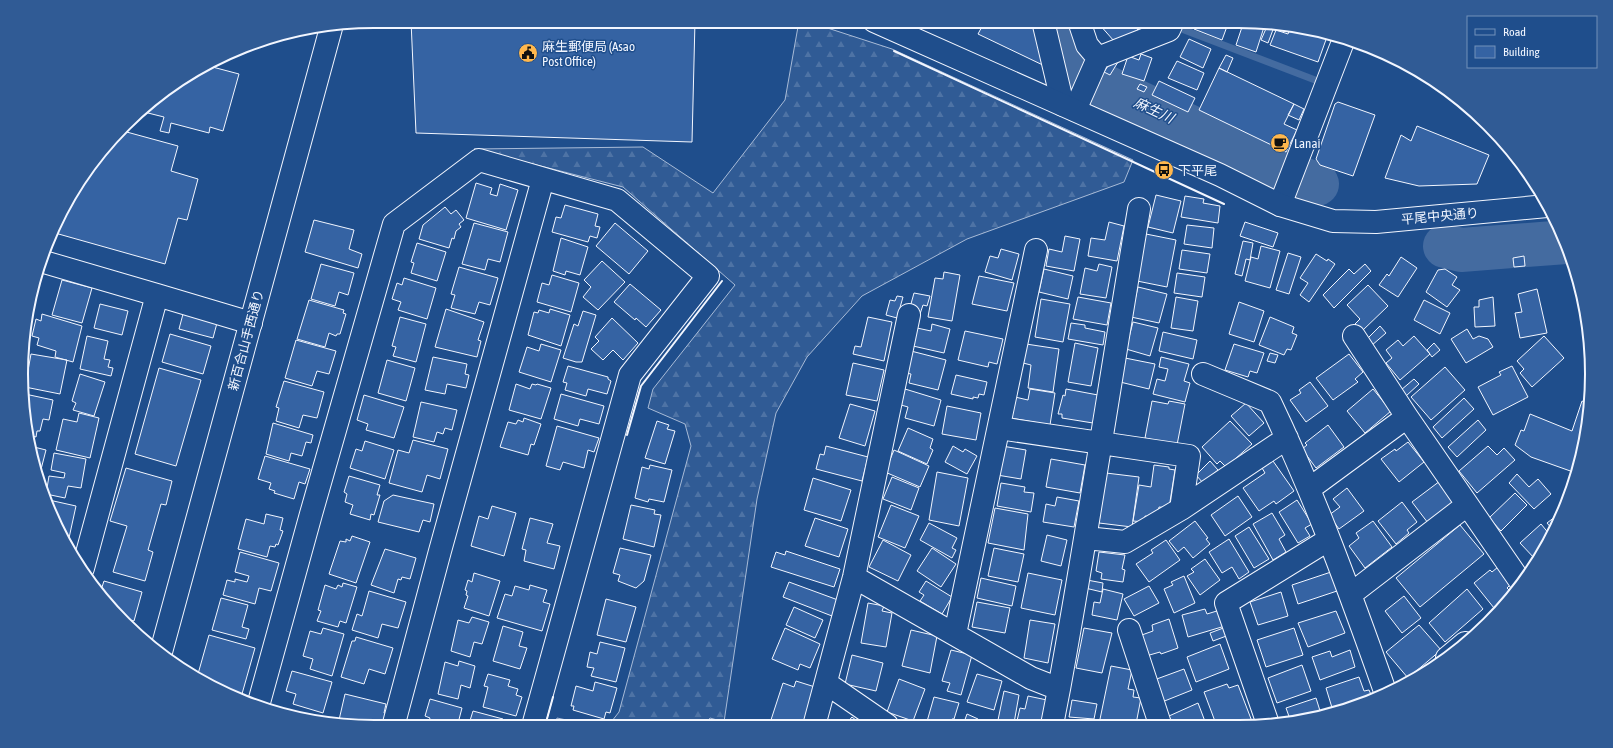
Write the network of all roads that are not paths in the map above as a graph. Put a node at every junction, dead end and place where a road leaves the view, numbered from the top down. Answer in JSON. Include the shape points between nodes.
{"nodes":[{"id":1,"x":890,"y":28,"type":"edge"},
{"id":2,"x":1045,"y":28,"type":"edge"},
{"id":3,"x":1081,"y":28,"type":"edge"},
{"id":4,"x":1170,"y":28,"type":"edge"},
{"id":5,"x":330,"y":31,"type":"edge"},
{"id":6,"x":1342,"y":44,"type":"edge"},
{"id":7,"x":1092,"y":72,"type":"junction"},
{"id":8,"x":1069,"y":108,"type":"junction"},
{"id":9,"x":543,"y":178,"type":"junction"},
{"id":10,"x":1280,"y":205,"type":"junction"},
{"id":11,"x":1542,"y":206,"type":"edge"},
{"id":12,"x":1139,"y":210,"type":"dead end"},
{"id":13,"x":1036,"y":250,"type":"dead end"},
{"id":14,"x":46,"y":263,"type":"edge"},
{"id":15,"x":157,"y":295,"type":"junction"},
{"id":16,"x":908,"y":315,"type":"dead end"},
{"id":17,"x":251,"y":323,"type":"junction"},
{"id":18,"x":1354,"y":336,"type":"dead end"},
{"id":19,"x":1204,"y":374,"type":"dead end"},
{"id":20,"x":1407,"y":417,"type":"junction"},
{"id":21,"x":999,"y":428,"type":"junction"},
{"id":22,"x":1287,"y":438,"type":"junction"},
{"id":23,"x":1100,"y":442,"type":"junction"},
{"id":24,"x":1309,"y":489,"type":"junction"},
{"id":25,"x":1467,"y":505,"type":"junction"},
{"id":26,"x":1181,"y":509,"type":"junction"},
{"id":27,"x":1086,"y":538,"type":"junction"},
{"id":28,"x":1328,"y":540,"type":"junction"},
{"id":29,"x":84,"y":563,"type":"edge"},
{"id":30,"x":854,"y":578,"type":"junction"},
{"id":31,"x":1518,"y":579,"type":"edge"},
{"id":32,"x":1351,"y":594,"type":"junction"},
{"id":33,"x":1129,"y":630,"type":"dead end"},
{"id":34,"x":956,"y":634,"type":"junction"},
{"id":35,"x":162,"y":648,"type":"edge"},
{"id":36,"x":826,"y":683,"type":"junction"},
{"id":37,"x":1384,"y":688,"type":"edge"},
{"id":38,"x":1059,"y":690,"type":"junction"},
{"id":39,"x":260,"y":701,"type":"edge"},
{"id":40,"x":1266,"y":719,"type":"edge"},
{"id":41,"x":395,"y":720,"type":"edge"},
{"id":42,"x":534,"y":720,"type":"edge"},
{"id":43,"x":816,"y":720,"type":"edge"},
{"id":44,"x":880,"y":720,"type":"edge"},
{"id":45,"x":1053,"y":720,"type":"edge"},
{"id":46,"x":1159,"y":720,"type":"edge"}],
"edges":[{"from":1,"to":8,"type":"street","name":"平尾中央通り"},
{"from":2,"to":8,"type":"street"},
{"from":3,"to":7,"type":"street"},
{"from":4,"to":7,"type":"street"},
{"from":5,"to":17,"type":"street","name":"新百合山手西通り"},
{"from":6,"to":10,"type":"street"},
{"from":7,"to":8,"type":"street"},
{"from":8,"to":10,"type":"street","name":"平尾中央通り"},
{"from":9,"to":39,"type":"street","via":[[479,160],[394,224]]},
{"from":9,"to":41,"type":"street"},
{"from":9,"to":42,"type":"street","via":[[617,200],[708,276],[630,376]]},
{"from":10,"to":11,"type":"street","name":"平尾中央通り","via":[[1333,222],[1376,222]]},
{"from":12,"to":23,"type":"street"},
{"from":13,"to":21,"type":"street"},
{"from":14,"to":15,"type":"street"},
{"from":15,"to":17,"type":"street"},
{"from":15,"to":29,"type":"street"},
{"from":16,"to":30,"type":"street"},
{"from":17,"to":35,"type":"street","name":"新百合山手西通り"},
{"from":18,"to":20,"type":"street"},
{"from":19,"to":22,"type":"street","via":[[1270,402]]},
{"from":20,"to":24,"type":"street"},
{"from":20,"to":25,"type":"street"},
{"from":21,"to":23,"type":"street"},
{"from":21,"to":34,"type":"street"},
{"from":22,"to":24,"type":"street"},
{"from":22,"to":26,"type":"street"},
{"from":23,"to":26,"type":"street","via":[[1189,456]]},
{"from":23,"to":27,"type":"street"},
{"from":24,"to":28,"type":"street"},
{"from":25,"to":31,"type":"street"},
{"from":25,"to":32,"type":"street"},
{"from":26,"to":27,"type":"street","via":[[1125,542]]},
{"from":27,"to":38,"type":"street"},
{"from":28,"to":32,"type":"street"},
{"from":28,"to":40,"type":"street","via":[[1226,603]]},
{"from":30,"to":34,"type":"street"},
{"from":30,"to":36,"type":"street"},
{"from":32,"to":37,"type":"street"},
{"from":33,"to":46,"type":"street"},
{"from":34,"to":38,"type":"street","via":[[1032,678]]},
{"from":36,"to":43,"type":"street"},
{"from":36,"to":44,"type":"street"},
{"from":38,"to":45,"type":"street"}]}
